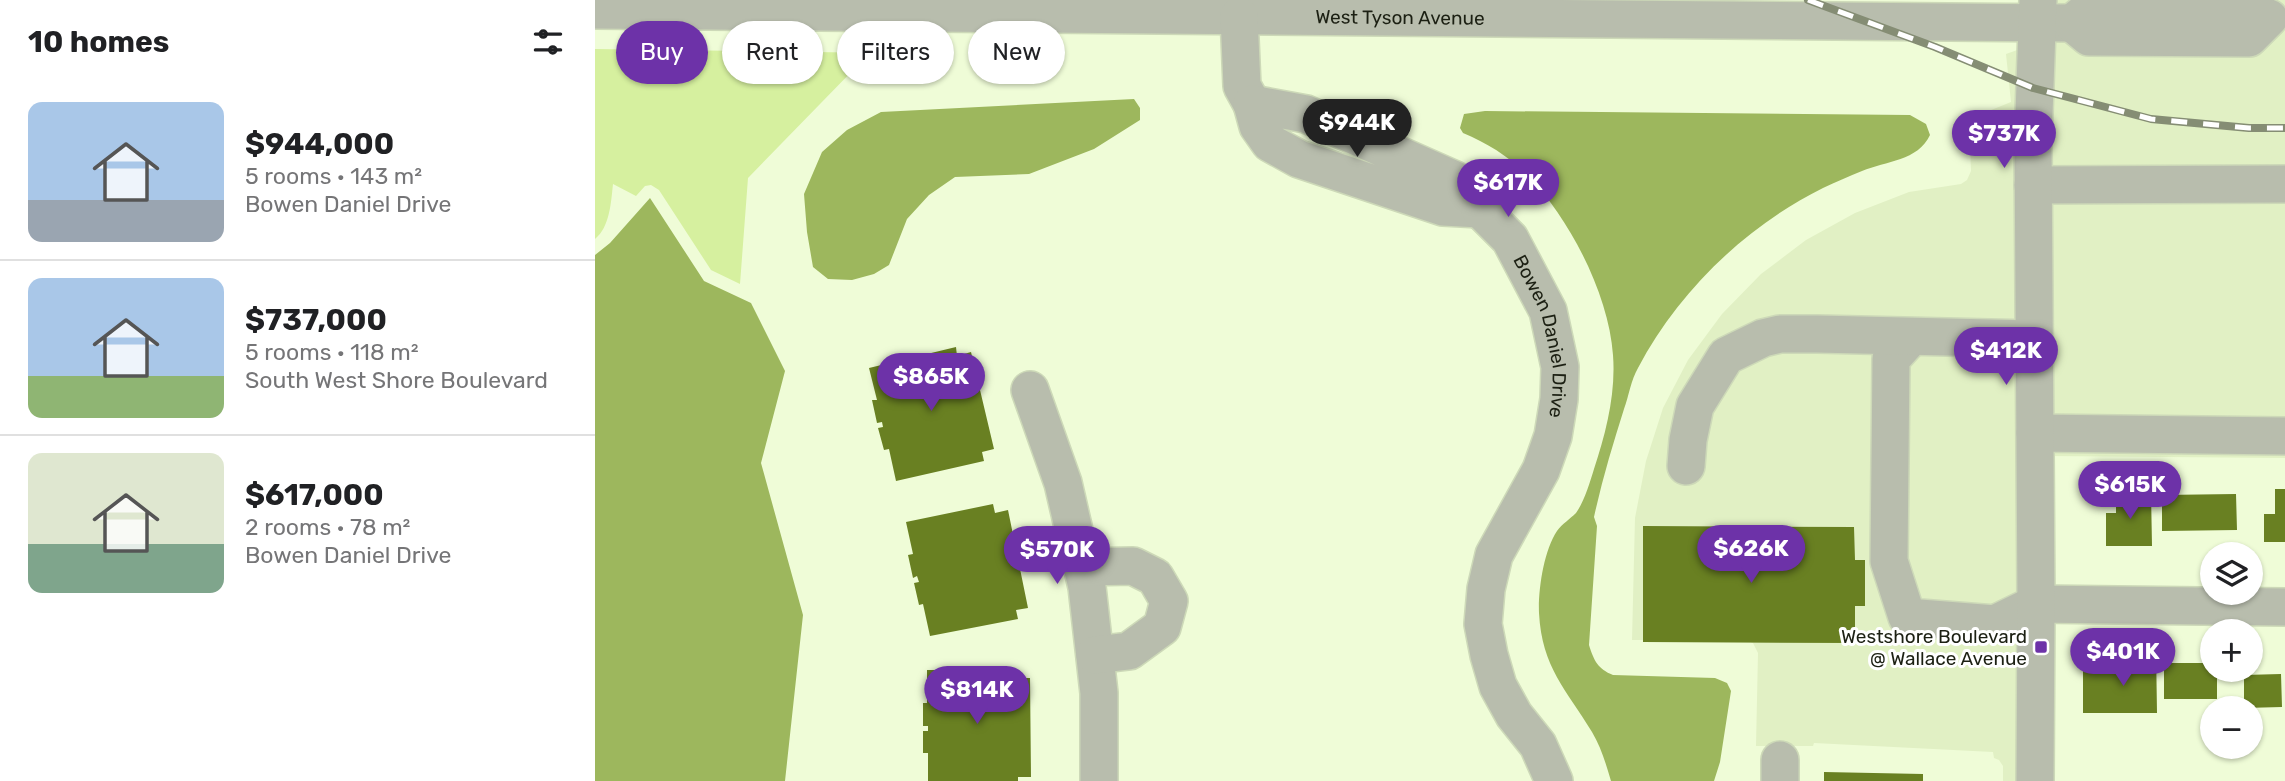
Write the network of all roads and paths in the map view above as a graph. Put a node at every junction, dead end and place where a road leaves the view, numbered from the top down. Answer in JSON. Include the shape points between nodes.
{"nodes":[{"id":1,"x":993,"y":8,"type":"edge"},
{"id":2,"x":2273,"y":9,"type":"edge"},
{"id":3,"x":595,"y":10,"type":"edge"},
{"id":4,"x":2049,"y":15,"type":"edge"},
{"id":5,"x":1240,"y":16,"type":"junction"},
{"id":6,"x":1252,"y":104,"type":"junction"},
{"id":7,"x":1338,"y":128,"type":"junction"},
{"id":8,"x":1322,"y":167,"type":"junction"},
{"id":9,"x":2285,"y":184,"type":"edge"},
{"id":10,"x":2033,"y":185,"type":"junction"},
{"id":11,"x":1481,"y":209,"type":"junction"},
{"id":12,"x":1911,"y":337,"type":"junction"},
{"id":13,"x":2034,"y":339,"type":"junction"},
{"id":14,"x":1030,"y":390,"type":"dead end"},
{"id":15,"x":2035,"y":433,"type":"junction"},
{"id":16,"x":2285,"y":436,"type":"edge"},
{"id":17,"x":1686,"y":466,"type":"dead end"},
{"id":18,"x":1082,"y":567,"type":"junction"},
{"id":19,"x":2036,"y":604,"type":"junction"},
{"id":20,"x":2285,"y":607,"type":"edge"},
{"id":21,"x":1095,"y":655,"type":"junction"},
{"id":22,"x":1098,"y":781,"type":"edge"},
{"id":23,"x":1554,"y":781,"type":"edge"},
{"id":24,"x":2035,"y":781,"type":"edge"}],
"edges":[{"from":1,"to":3,"type":"street","name":"West Tyson Avenue"},
{"from":1,"to":5,"type":"street","name":"West Tyson Avenue"},
{"from":2,"to":4,"type":"street","via":[[2088,10]]},
{"from":4,"to":5,"type":"street","name":"West Tyson Avenue"},
{"from":4,"to":10,"type":"street","via":[[2033,88]]},
{"from":5,"to":6,"type":"street","via":[[1242,86]]},
{"from":6,"to":7,"type":"street","name":"Bowen Daniel Drive","via":[[1306,114]]},
{"from":6,"to":8,"type":"street","via":[[1258,126],[1270,143]]},
{"from":7,"to":8,"type":"street"},
{"from":7,"to":11,"type":"street","name":"Bowen Daniel Drive","via":[[1455,180]]},
{"from":8,"to":11,"type":"street","via":[[1443,207]]},
{"from":9,"to":10,"type":"street"},
{"from":10,"to":13,"type":"street"},
{"from":11,"to":23,"type":"street","name":"Bowen Daniel Drive","via":[[1510,239],[1548,311],[1560,367],[1553,436],[1541,470],[1493,555],[1483,624],[1498,685],[1538,745]]},
{"from":12,"to":13,"type":"street"},
{"from":12,"to":17,"type":"street","via":[[1780,334],[1726,356],[1695,406]]},
{"from":12,"to":19,"type":"street","via":[[1891,359],[1889,561],[1907,617],[1995,624]]},
{"from":13,"to":15,"type":"street"},
{"from":14,"to":18,"type":"street","via":[[1063,483]]},
{"from":15,"to":16,"type":"street"},
{"from":15,"to":19,"type":"street"},
{"from":18,"to":21,"type":"street"},
{"from":18,"to":21,"type":"street","via":[[1132,566],[1155,577],[1169,601],[1162,626],[1129,651]]},
{"from":19,"to":20,"type":"street"},
{"from":19,"to":24,"type":"street"},
{"from":21,"to":22,"type":"street"}]}
